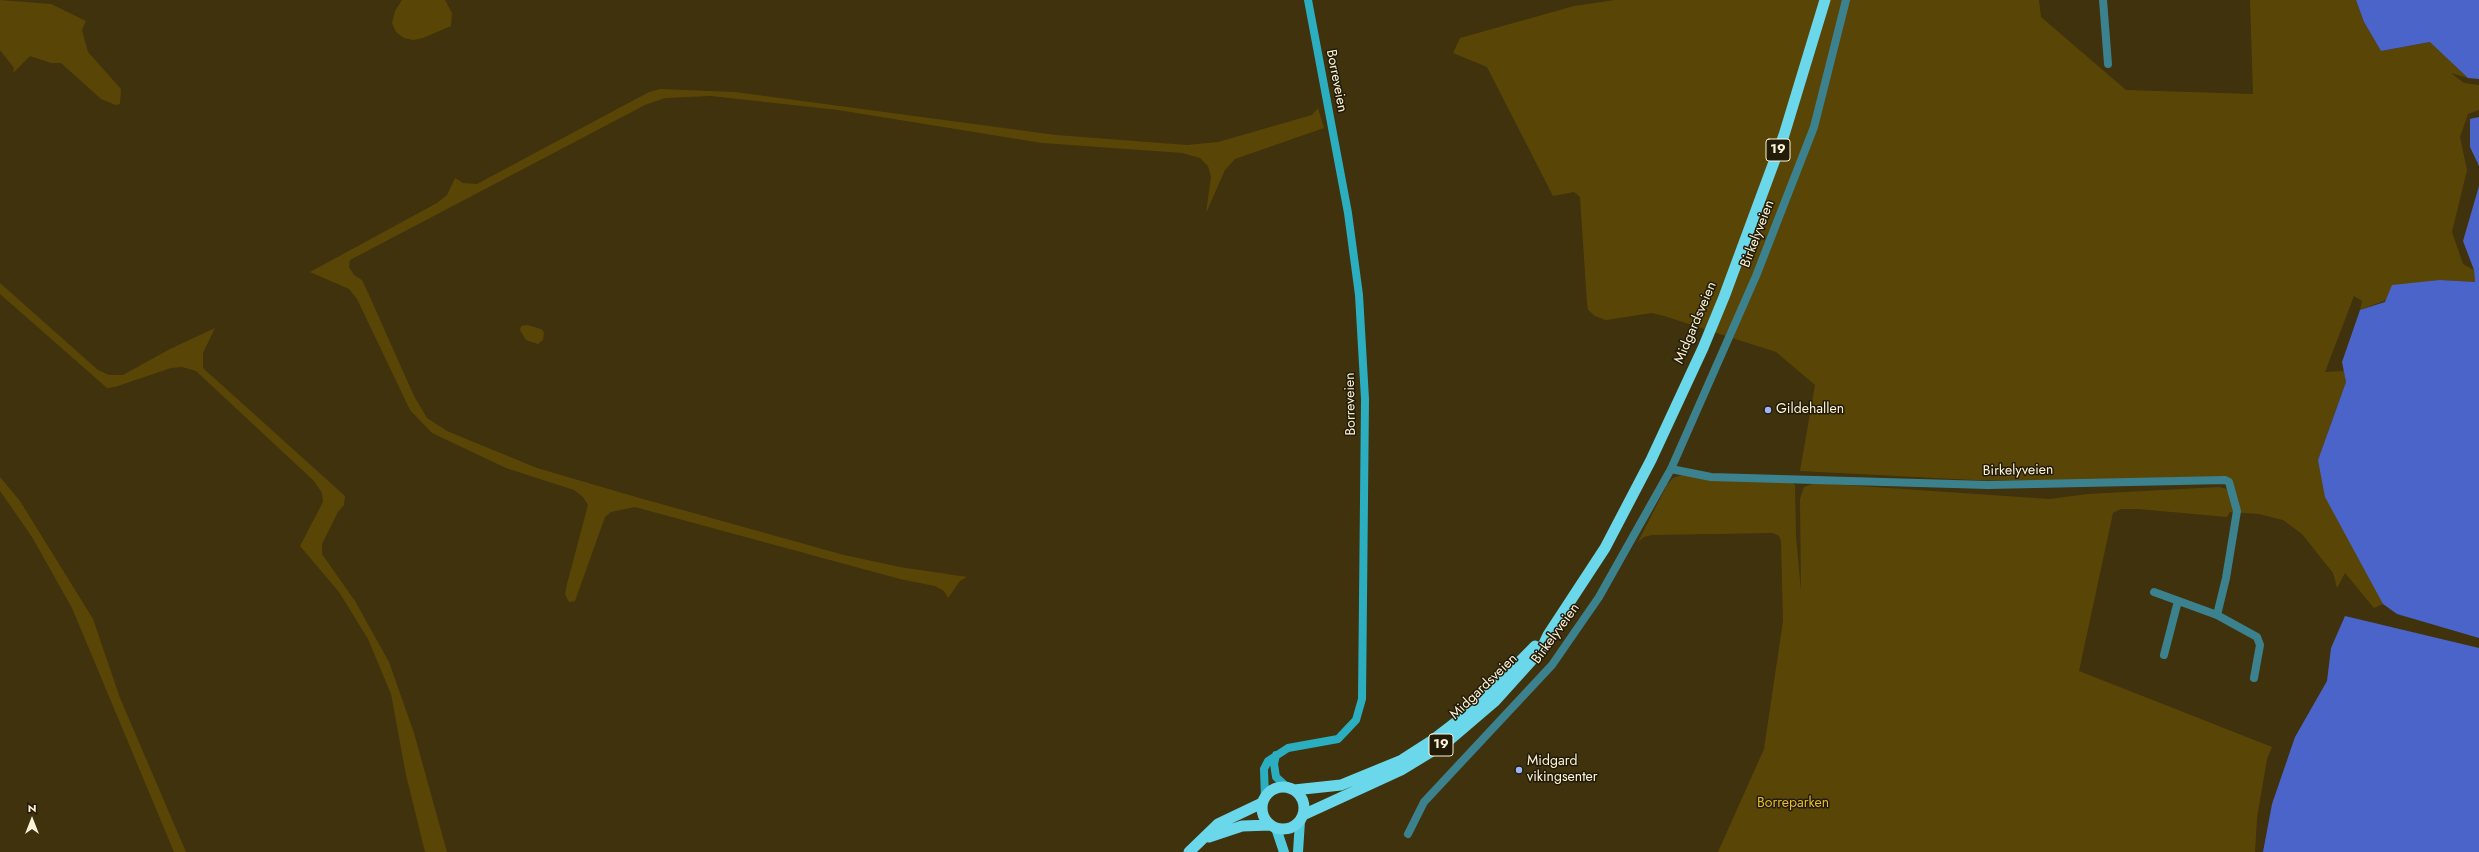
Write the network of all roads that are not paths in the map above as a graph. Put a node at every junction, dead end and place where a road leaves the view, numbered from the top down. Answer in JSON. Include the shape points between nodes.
{"nodes":[{"id":1,"x":1308,"y":0,"type":"edge"},
{"id":2,"x":1825,"y":0,"type":"edge"},
{"id":3,"x":1846,"y":0,"type":"edge"},
{"id":4,"x":2103,"y":0,"type":"edge"},
{"id":5,"x":2108,"y":64,"type":"dead end"},
{"id":6,"x":1671,"y":469,"type":"junction"},
{"id":7,"x":2154,"y":592,"type":"dead end"},
{"id":8,"x":2178,"y":601,"type":"junction"},
{"id":9,"x":2217,"y":615,"type":"junction"},
{"id":10,"x":1548,"y":635,"type":"junction"},
{"id":11,"x":2164,"y":655,"type":"dead end"},
{"id":12,"x":2254,"y":678,"type":"dead end"},
{"id":13,"x":1276,"y":755,"type":"junction"},
{"id":14,"x":1291,"y":789,"type":"junction"},
{"id":15,"x":1264,"y":800,"type":"junction"},
{"id":16,"x":1302,"y":818,"type":"junction"},
{"id":17,"x":1273,"y":827,"type":"junction"},
{"id":18,"x":1408,"y":834,"type":"dead end"},
{"id":19,"x":1204,"y":838,"type":"junction"},
{"id":20,"x":1189,"y":852,"type":"edge"},
{"id":21,"x":1284,"y":852,"type":"edge"},
{"id":22,"x":1298,"y":852,"type":"edge"}],
"edges":[{"from":1,"to":13,"type":"main road","name":"Borreveien","via":[[1348,213],[1359,295],[1364,399],[1362,699],[1356,720],[1338,739],[1288,748]]},
{"from":2,"to":10,"type":"highway","name":"Midgardsveien","number":"19","via":[[1784,134],[1703,348],[1651,460],[1608,542],[1577,594]]},
{"from":3,"to":6,"type":"street","name":"Birkelyveien","via":[[1814,127],[1756,276]]},
{"from":4,"to":5,"type":"street"},
{"from":6,"to":9,"type":"street","name":"Birkelyveien","via":[[1711,477],[1988,485],[2225,480],[2229,482],[2236,511],[2226,578]]},
{"from":6,"to":18,"type":"street","name":"Birkelyveien","via":[[1599,597],[1552,665],[1424,802]]},
{"from":7,"to":8,"type":"street"},
{"from":8,"to":9,"type":"street"},
{"from":8,"to":11,"type":"street"},
{"from":9,"to":12,"type":"street","via":[[2257,637],[2260,645]]},
{"from":10,"to":14,"type":"highway","name":"Midgardsveien","number":"19","via":[[1474,709],[1402,760],[1341,785]]},
{"from":10,"to":16,"type":"highway","name":"Midgardsveien","number":"19","via":[[1541,650],[1509,688],[1447,742],[1401,770]]},
{"from":13,"to":14,"type":"main road","via":[[1276,777]]},
{"from":13,"to":15,"type":"main road","name":"Borreveien","via":[[1268,760],[1264,769]]},
{"from":14,"to":15,"type":"highway","number":"19","via":[[1274,789]]},
{"from":14,"to":16,"type":"highway","via":[[1303,802]]},
{"from":15,"to":17,"type":"highway","via":[[1263,815]]},
{"from":15,"to":19,"type":"highway","number":"19","via":[[1218,824]]},
{"from":16,"to":17,"type":"highway","number":"19","via":[[1290,828]]},
{"from":16,"to":22,"type":"main road"},
{"from":17,"to":19,"type":"highway","number":"19","via":[[1242,826]]},
{"from":17,"to":21,"type":"main road"},
{"from":19,"to":20,"type":"highway","number":"19"}]}
